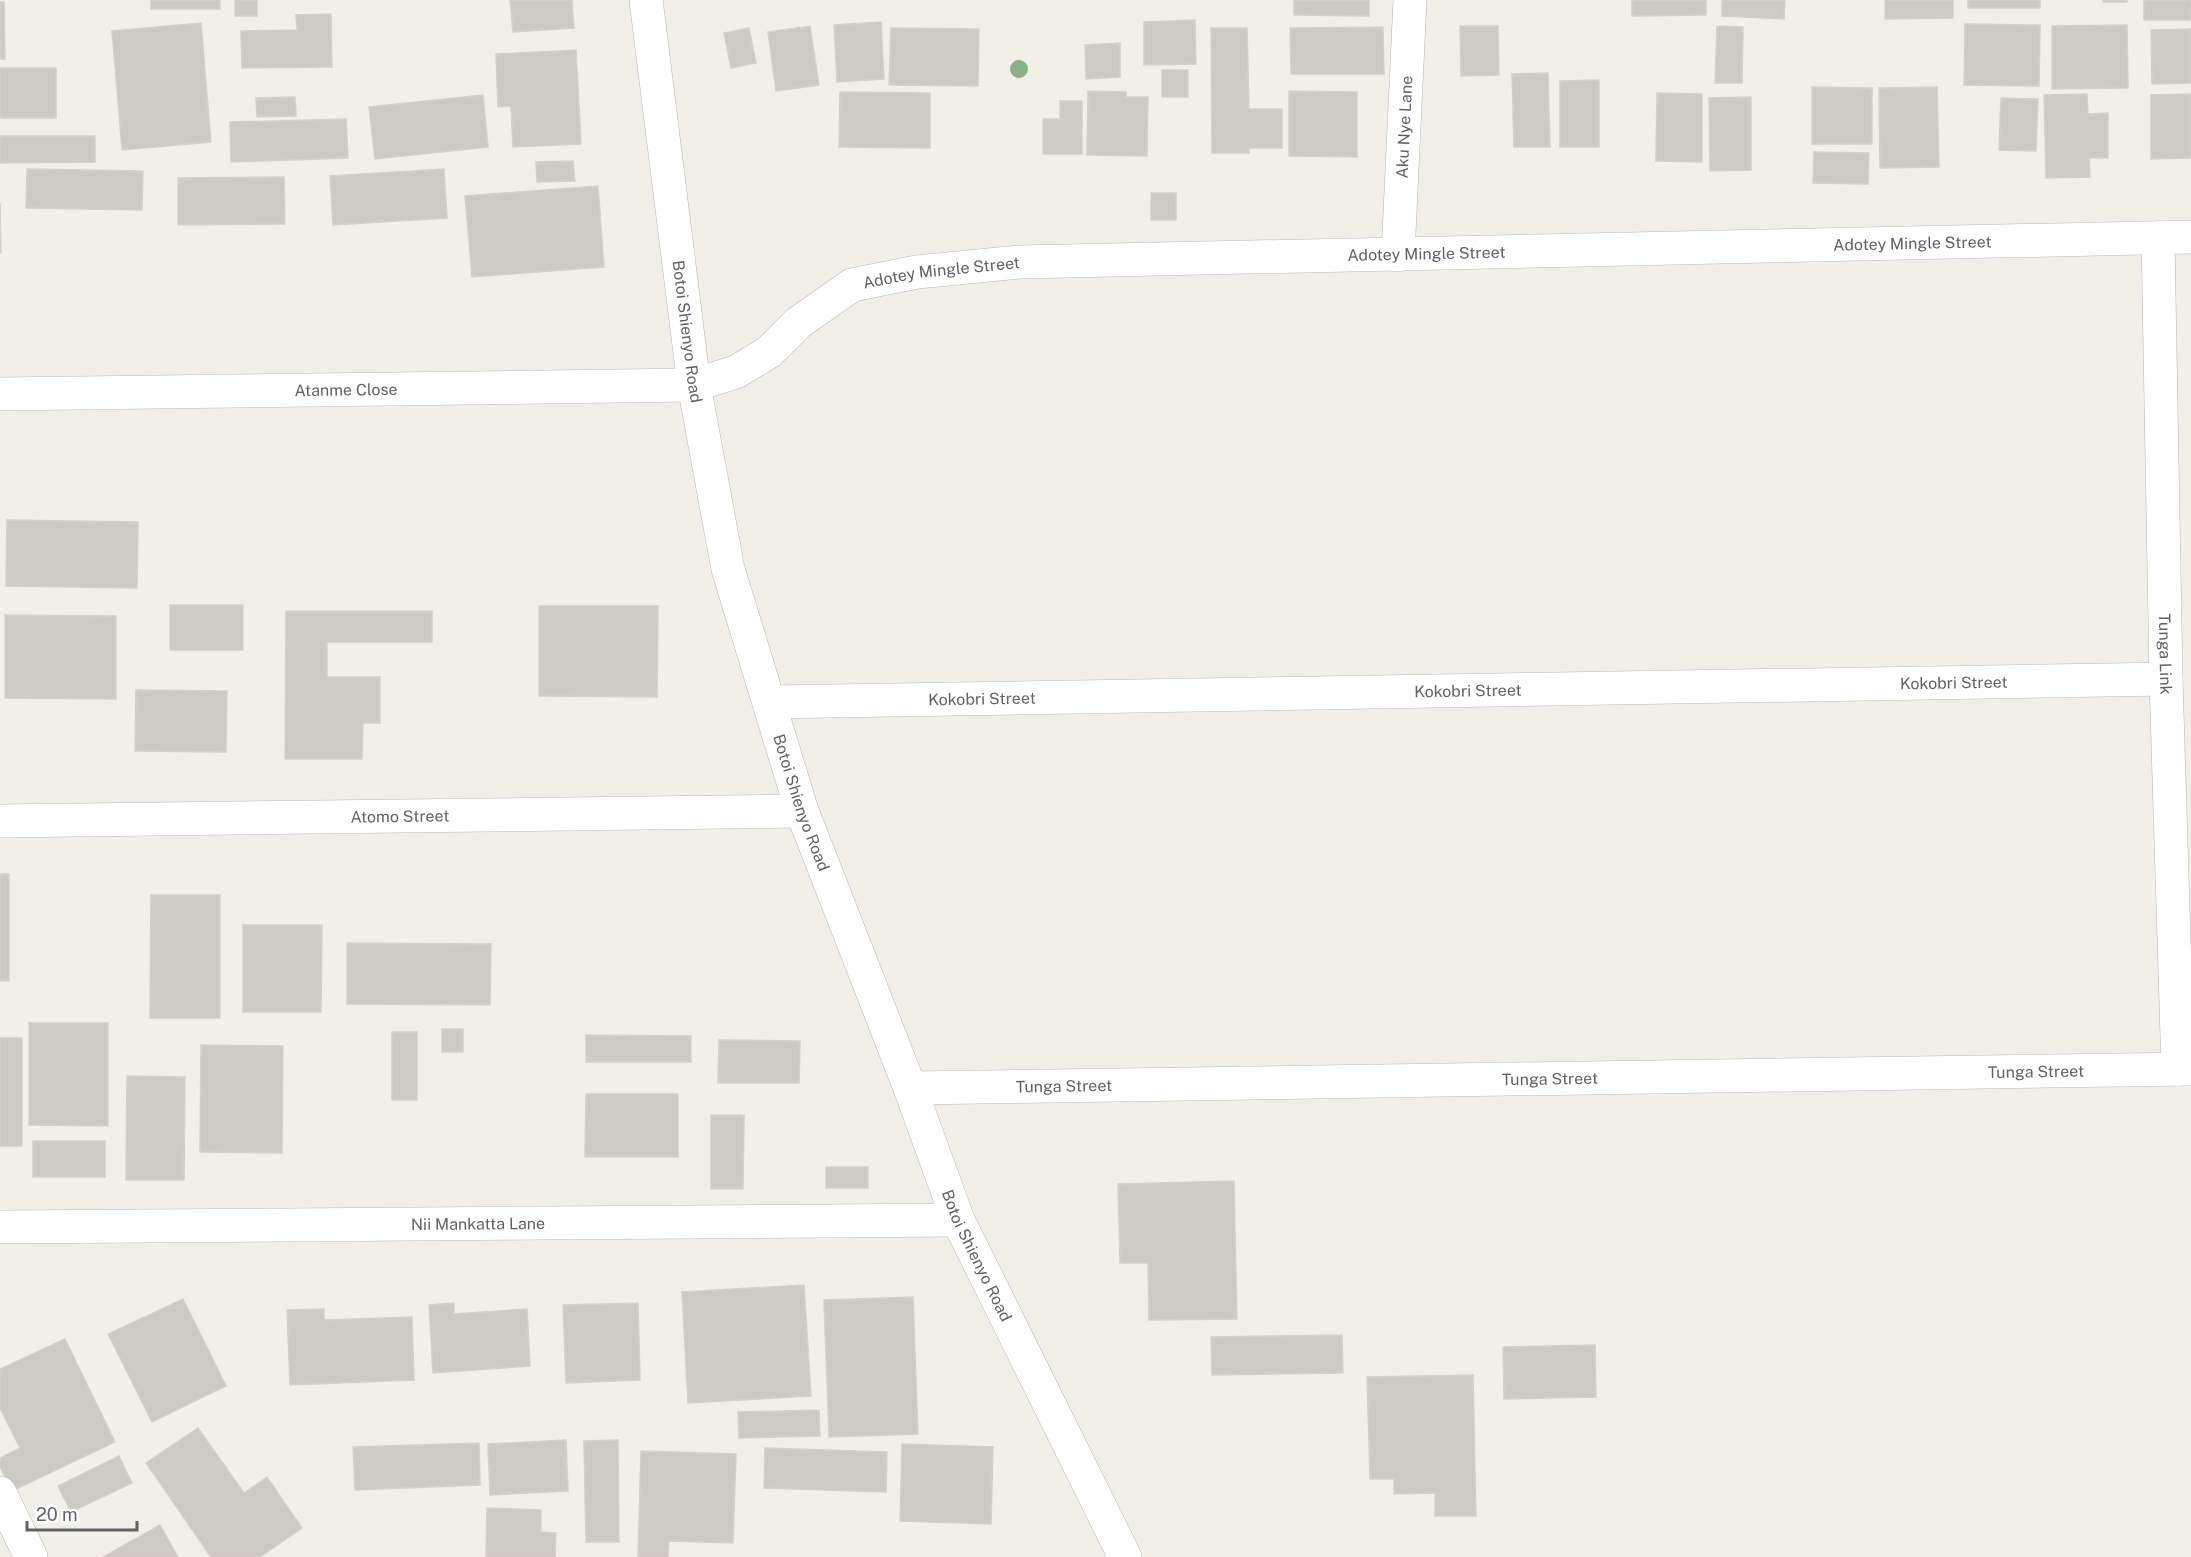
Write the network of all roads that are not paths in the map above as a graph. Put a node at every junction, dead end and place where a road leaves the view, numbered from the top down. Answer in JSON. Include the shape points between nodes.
{"nodes":[{"id":1,"x":646,"y":0,"type":"edge"},
{"id":2,"x":1410,"y":0,"type":"edge"},
{"id":3,"x":2191,"y":237,"type":"edge"},
{"id":4,"x":2158,"y":238,"type":"junction"},
{"id":5,"x":1398,"y":255,"type":"junction"},
{"id":6,"x":694,"y":385,"type":"junction"},
{"id":7,"x":0,"y":394,"type":"edge"},
{"id":8,"x":2179,"y":620,"type":"edge"},
{"id":9,"x":2166,"y":679,"type":"junction"},
{"id":10,"x":769,"y":702,"type":"junction"},
{"id":11,"x":802,"y":812,"type":"junction"},
{"id":12,"x":0,"y":821,"type":"edge"},
{"id":13,"x":2185,"y":1069,"type":"edge"},
{"id":14,"x":910,"y":1088,"type":"junction"},
{"id":15,"x":958,"y":1220,"type":"junction"},
{"id":16,"x":0,"y":1227,"type":"edge"},
{"id":17,"x":0,"y":1493,"type":"edge"},
{"id":18,"x":31,"y":1557,"type":"edge"},
{"id":19,"x":1125,"y":1557,"type":"edge"}],
"edges":[{"from":1,"to":6,"type":"street","name":"Botoi Shienyo Road"},
{"from":2,"to":5,"type":"street","name":"Aku Nye Lane"},
{"from":3,"to":4,"type":"street","name":"Adotey Mingle Street"},
{"from":4,"to":5,"type":"street","name":"Adotey Mingle Street"},
{"from":4,"to":8,"type":"street","name":"Tunga Link"},
{"from":5,"to":6,"type":"street","name":"Adotey Mingle Street","via":[[1020,262],[917,272],[852,285],[798,323],[769,352],[736,372]]},
{"from":6,"to":7,"type":"street","name":"Atanme Close"},
{"from":6,"to":10,"type":"street","name":"Botoi Shienyo Road","via":[[728,569]]},
{"from":8,"to":9,"type":"street","name":"Tunga Link"},
{"from":9,"to":10,"type":"street","name":"Kokobri Street"},
{"from":9,"to":13,"type":"street","name":"Tunga Link"},
{"from":10,"to":11,"type":"street","name":"Botoi Shienyo Road"},
{"from":11,"to":12,"type":"street","name":"Atomo Street"},
{"from":11,"to":14,"type":"street","name":"Botoi Shienyo Road"},
{"from":13,"to":14,"type":"street","name":"Tunga Street"},
{"from":14,"to":15,"type":"street","name":"Botoi Shienyo Road"},
{"from":15,"to":16,"type":"street","name":"Nii Mankatta Lane"},
{"from":15,"to":19,"type":"street","name":"Botoi Shienyo Road"},
{"from":17,"to":18,"type":"street"}]}
